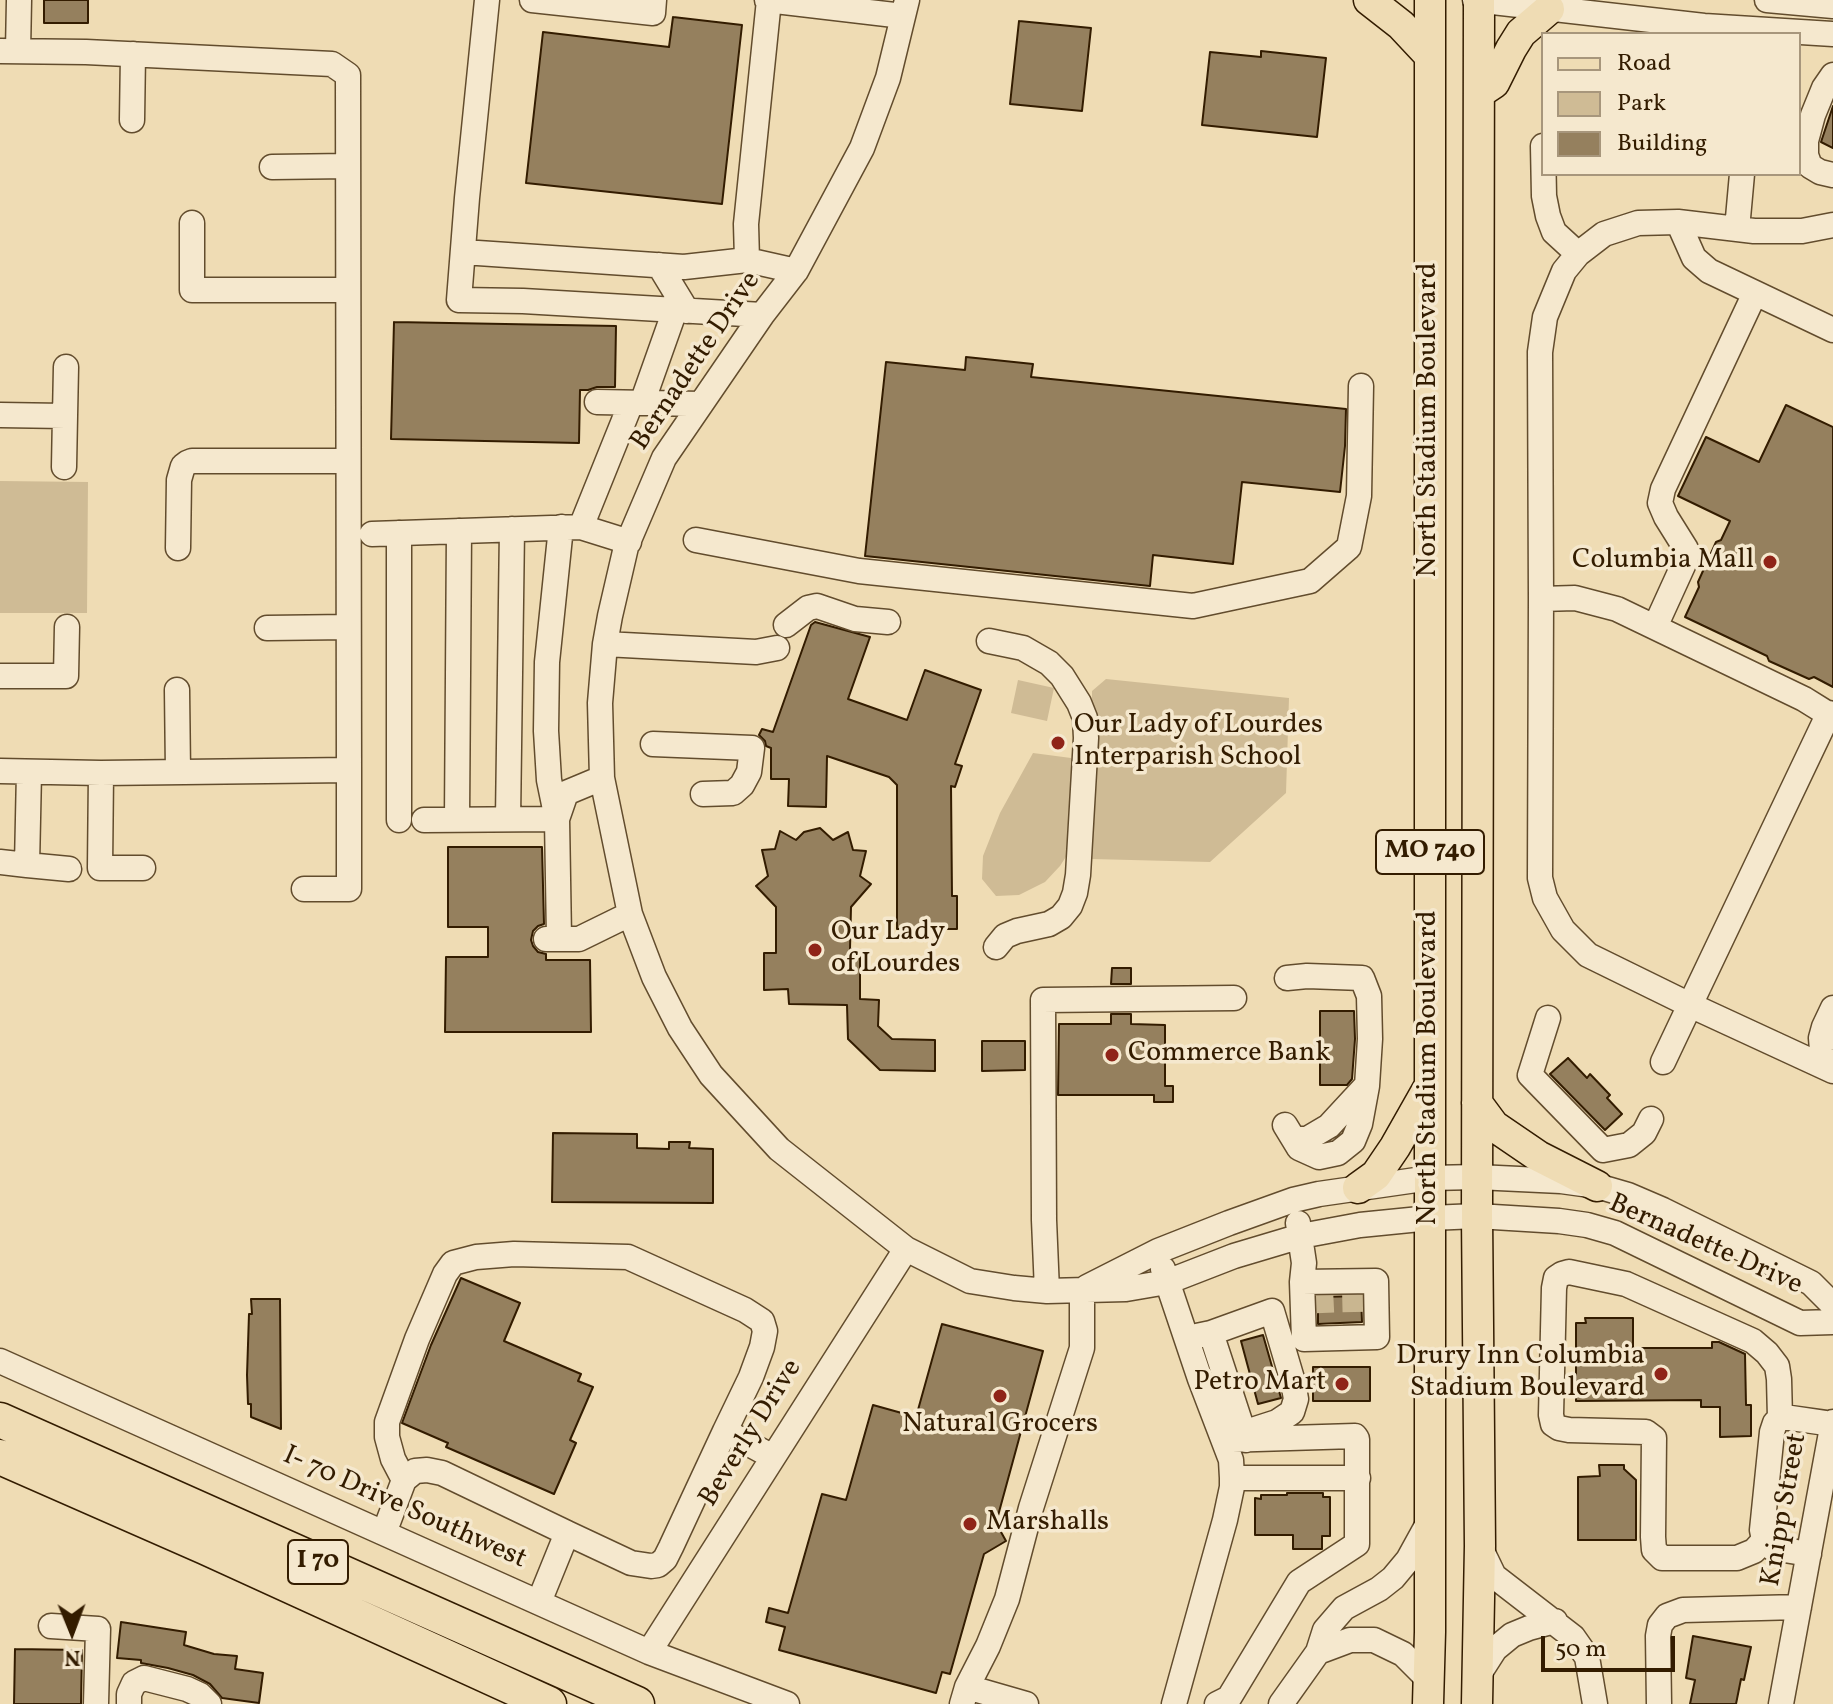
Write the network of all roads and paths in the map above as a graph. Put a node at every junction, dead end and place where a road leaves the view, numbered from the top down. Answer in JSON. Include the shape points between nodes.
{"nodes":[{"id":1,"x":19,"y":0,"type":"edge"},
{"id":2,"x":487,"y":0,"type":"edge"},
{"id":3,"x":532,"y":0,"type":"edge"},
{"id":4,"x":654,"y":0,"type":"edge"},
{"id":5,"x":768,"y":0,"type":"edge"},
{"id":6,"x":1369,"y":0,"type":"edge"},
{"id":7,"x":1430,"y":0,"type":"edge"},
{"id":8,"x":1478,"y":0,"type":"edge"},
{"id":9,"x":1767,"y":0,"type":"edge"},
{"id":10,"x":1833,"y":6,"type":"edge"},
{"id":11,"x":905,"y":8,"type":"edge"},
{"id":12,"x":1549,"y":9,"type":"junction"},
{"id":13,"x":1596,"y":24,"type":"edge"},
{"id":14,"x":1750,"y":31,"type":"edge"},
{"id":15,"x":1778,"y":32,"type":"edge"},
{"id":16,"x":1801,"y":33,"type":"edge"},
{"id":17,"x":1833,"y":34,"type":"edge"},
{"id":18,"x":9,"y":51,"type":"edge"},
{"id":19,"x":133,"y":54,"type":"junction"},
{"id":20,"x":1430,"y":56,"type":"junction"},
{"id":21,"x":1833,"y":75,"type":"edge"},
{"id":22,"x":1479,"y":93,"type":"junction"},
{"id":23,"x":132,"y":120,"type":"dead end"},
{"id":24,"x":348,"y":166,"type":"junction"},
{"id":25,"x":272,"y":167,"type":"dead end"},
{"id":26,"x":1833,"y":175,"type":"edge"},
{"id":27,"x":1544,"y":176,"type":"edge"},
{"id":28,"x":1726,"y":176,"type":"edge"},
{"id":29,"x":1742,"y":176,"type":"edge"},
{"id":30,"x":1678,"y":222,"type":"junction"},
{"id":31,"x":192,"y":223,"type":"dead end"},
{"id":32,"x":1833,"y":225,"type":"edge"},
{"id":33,"x":1730,"y":228,"type":"junction"},
{"id":34,"x":463,"y":252,"type":"junction"},
{"id":35,"x":1578,"y":254,"type":"junction"},
{"id":36,"x":747,"y":260,"type":"junction"},
{"id":37,"x":659,"y":265,"type":"junction"},
{"id":38,"x":796,"y":271,"type":"junction"},
{"id":39,"x":348,"y":290,"type":"junction"},
{"id":40,"x":1755,"y":293,"type":"junction"},
{"id":41,"x":681,"y":310,"type":"junction"},
{"id":42,"x":762,"y":315,"type":"junction"},
{"id":43,"x":1833,"y":330,"type":"edge"},
{"id":44,"x":66,"y":367,"type":"dead end"},
{"id":45,"x":1361,"y":386,"type":"dead end"},
{"id":46,"x":597,"y":402,"type":"dead end"},
{"id":47,"x":636,"y":403,"type":"junction"},
{"id":48,"x":701,"y":404,"type":"junction"},
{"id":49,"x":0,"y":415,"type":"edge"},
{"id":50,"x":65,"y":416,"type":"junction"},
{"id":51,"x":348,"y":461,"type":"junction"},
{"id":52,"x":64,"y":467,"type":"dead end"},
{"id":53,"x":571,"y":527,"type":"junction"},
{"id":54,"x":512,"y":529,"type":"junction"},
{"id":55,"x":459,"y":531,"type":"junction"},
{"id":56,"x":399,"y":533,"type":"junction"},
{"id":57,"x":372,"y":534,"type":"dead end"},
{"id":58,"x":696,"y":540,"type":"dead end"},
{"id":59,"x":629,"y":542,"type":"junction"},
{"id":60,"x":178,"y":548,"type":"dead end"},
{"id":61,"x":1541,"y":599,"type":"junction"},
{"id":62,"x":888,"y":622,"type":"dead end"},
{"id":63,"x":786,"y":625,"type":"dead end"},
{"id":64,"x":67,"y":627,"type":"dead end"},
{"id":65,"x":348,"y":627,"type":"junction"},
{"id":66,"x":1655,"y":627,"type":"junction"},
{"id":67,"x":267,"y":628,"type":"dead end"},
{"id":68,"x":989,"y":641,"type":"dead end"},
{"id":69,"x":605,"y":644,"type":"junction"},
{"id":70,"x":777,"y":648,"type":"dead end"},
{"id":71,"x":0,"y":676,"type":"edge"},
{"id":72,"x":177,"y":690,"type":"dead end"},
{"id":73,"x":1831,"y":715,"type":"edge"},
{"id":74,"x":653,"y":744,"type":"dead end"},
{"id":75,"x":349,"y":770,"type":"junction"},
{"id":76,"x":0,"y":771,"type":"edge"},
{"id":77,"x":29,"y":772,"type":"junction"},
{"id":78,"x":178,"y":772,"type":"junction"},
{"id":79,"x":101,"y":773,"type":"junction"},
{"id":80,"x":602,"y":778,"type":"junction"},
{"id":81,"x":703,"y":794,"type":"dead end"},
{"id":82,"x":457,"y":819,"type":"junction"},
{"id":83,"x":508,"y":819,"type":"junction"},
{"id":84,"x":557,"y":819,"type":"junction"},
{"id":85,"x":399,"y":820,"type":"dead end"},
{"id":86,"x":424,"y":820,"type":"dead end"},
{"id":87,"x":0,"y":862,"type":"edge"},
{"id":88,"x":27,"y":865,"type":"junction"},
{"id":89,"x":143,"y":868,"type":"dead end"},
{"id":90,"x":69,"y":869,"type":"dead end"},
{"id":91,"x":304,"y":889,"type":"dead end"},
{"id":92,"x":630,"y":914,"type":"junction"},
{"id":93,"x":996,"y":947,"type":"dead end"},
{"id":94,"x":1287,"y":978,"type":"dead end"},
{"id":95,"x":1234,"y":998,"type":"dead end"},
{"id":96,"x":1690,"y":1005,"type":"junction"},
{"id":97,"x":1833,"y":1008,"type":"edge"},
{"id":98,"x":1548,"y":1018,"type":"dead end"},
{"id":99,"x":1663,"y":1062,"type":"dead end"},
{"id":100,"x":1833,"y":1069,"type":"edge"},
{"id":101,"x":1430,"y":1085,"type":"junction"},
{"id":102,"x":1477,"y":1103,"type":"junction"},
{"id":103,"x":1651,"y":1119,"type":"dead end"},
{"id":104,"x":1289,"y":1132,"type":"dead end"},
{"id":105,"x":1477,"y":1177,"type":"junction"},
{"id":106,"x":1430,"y":1178,"type":"junction"},
{"id":107,"x":1597,"y":1186,"type":"junction"},
{"id":108,"x":1358,"y":1188,"type":"junction"},
{"id":109,"x":1293,"y":1200,"type":"junction"},
{"id":110,"x":1477,"y":1216,"type":"junction"},
{"id":111,"x":1430,"y":1218,"type":"junction"},
{"id":112,"x":1301,"y":1236,"type":"junction"},
{"id":113,"x":906,"y":1249,"type":"junction"},
{"id":114,"x":1158,"y":1251,"type":"junction"},
{"id":115,"x":1167,"y":1282,"type":"junction"},
{"id":116,"x":1315,"y":1284,"type":"junction"},
{"id":117,"x":1047,"y":1291,"type":"junction"},
{"id":118,"x":1082,"y":1291,"type":"junction"},
{"id":119,"x":1833,"y":1305,"type":"edge"},
{"id":120,"x":1833,"y":1322,"type":"edge"},
{"id":121,"x":1211,"y":1333,"type":"junction"},
{"id":122,"x":1187,"y":1338,"type":"junction"},
{"id":123,"x":0,"y":1361,"type":"edge"},
{"id":124,"x":1224,"y":1410,"type":"junction"},
{"id":125,"x":1780,"y":1418,"type":"junction"},
{"id":126,"x":0,"y":1420,"type":"edge"},
{"id":127,"x":1833,"y":1423,"type":"edge"},
{"id":128,"x":725,"y":1431,"type":"junction"},
{"id":129,"x":1238,"y":1438,"type":"junction"},
{"id":130,"x":0,"y":1457,"type":"edge"},
{"id":131,"x":773,"y":1457,"type":"junction"},
{"id":132,"x":1232,"y":1478,"type":"junction"},
{"id":133,"x":1358,"y":1478,"type":"junction"},
{"id":134,"x":404,"y":1480,"type":"junction"},
{"id":135,"x":1430,"y":1520,"type":"junction"},
{"id":136,"x":384,"y":1533,"type":"junction"},
{"id":137,"x":567,"y":1533,"type":"junction"},
{"id":138,"x":1764,"y":1540,"type":"junction"},
{"id":139,"x":1480,"y":1546,"type":"junction"},
{"id":140,"x":1809,"y":1554,"type":"junction"},
{"id":141,"x":539,"y":1602,"type":"junction"},
{"id":142,"x":1799,"y":1607,"type":"junction"},
{"id":143,"x":1555,"y":1621,"type":"junction"},
{"id":144,"x":51,"y":1626,"type":"dead end"},
{"id":145,"x":649,"y":1652,"type":"junction"},
{"id":146,"x":1318,"y":1652,"type":"junction"},
{"id":147,"x":1478,"y":1689,"type":"edge"},
{"id":148,"x":1428,"y":1692,"type":"edge"},
{"id":149,"x":965,"y":1696,"type":"edge"},
{"id":150,"x":641,"y":1703,"type":"edge"},
{"id":151,"x":96,"y":1704,"type":"edge"},
{"id":152,"x":129,"y":1704,"type":"edge"},
{"id":153,"x":209,"y":1704,"type":"edge"},
{"id":154,"x":549,"y":1704,"type":"edge"},
{"id":155,"x":787,"y":1704,"type":"edge"},
{"id":156,"x":1026,"y":1704,"type":"edge"},
{"id":157,"x":1176,"y":1704,"type":"edge"},
{"id":158,"x":1217,"y":1704,"type":"edge"},
{"id":159,"x":1281,"y":1704,"type":"edge"},
{"id":160,"x":1595,"y":1704,"type":"edge"},
{"id":161,"x":1659,"y":1704,"type":"edge"},
{"id":162,"x":1781,"y":1704,"type":"edge"}],
"edges":[{"from":1,"to":18,"type":"street"},
{"from":2,"to":34,"type":"street"},
{"from":3,"to":4,"type":"street","via":[[653,13]]},
{"from":5,"to":11,"type":"street"},
{"from":5,"to":36,"type":"street"},
{"from":6,"to":20,"type":"main road"},
{"from":7,"to":20,"type":"main road","name":"North Stadium Boulevard","number":"MO 740"},
{"from":8,"to":12,"type":"street"},
{"from":8,"to":22,"type":"main road","name":"North Stadium Boulevard","number":"MO 740"},
{"from":9,"to":10,"type":"street"},
{"from":11,"to":38,"type":"street","name":"Bernadette Drive","via":[[888,78],[862,148]]},
{"from":12,"to":13,"type":"street"},
{"from":12,"to":22,"type":"main road","via":[[1521,33],[1494,83]]},
{"from":13,"to":14,"type":"street"},
{"from":14,"to":15,"type":"street"},
{"from":16,"to":17,"type":"street"},
{"from":18,"to":19,"type":"street"},
{"from":19,"to":23,"type":"street"},
{"from":19,"to":24,"type":"street","via":[[332,64],[348,75]]},
{"from":20,"to":101,"type":"main road","name":"North Stadium Boulevard","number":"MO 740"},
{"from":21,"to":26,"type":"street","via":[[1806,141],[1810,166]]},
{"from":22,"to":102,"type":"main road","name":"North Stadium Boulevard","number":"MO 740"},
{"from":24,"to":25,"type":"street"},
{"from":24,"to":39,"type":"street"},
{"from":27,"to":35,"type":"street","via":[[1554,232]]},
{"from":28,"to":33,"type":"street"},
{"from":29,"to":33,"type":"street"},
{"from":30,"to":33,"type":"street"},
{"from":30,"to":35,"type":"street","via":[[1638,223],[1604,234]]},
{"from":30,"to":40,"type":"street","via":[[1694,258]]},
{"from":31,"to":39,"type":"street","via":[[192,290]]},
{"from":32,"to":33,"type":"street","via":[[1802,231]]},
{"from":34,"to":37,"type":"street"},
{"from":34,"to":41,"type":"street","via":[[459,300]]},
{"from":35,"to":61,"type":"street","via":[[1554,292],[1540,352]]},
{"from":36,"to":37,"type":"street"},
{"from":36,"to":38,"type":"street"},
{"from":37,"to":41,"type":"street"},
{"from":38,"to":42,"type":"street","name":"Bernadette Drive"},
{"from":39,"to":51,"type":"street"},
{"from":40,"to":43,"type":"street"},
{"from":40,"to":66,"type":"street","via":[[1663,489],[1660,503],[1686,549],[1686,559]]},
{"from":41,"to":42,"type":"street"},
{"from":41,"to":47,"type":"street"},
{"from":42,"to":48,"type":"street","name":"Bernadette Drive"},
{"from":44,"to":50,"type":"street"},
{"from":45,"to":58,"type":"street","via":[[1359,496],[1349,547],[1310,581],[1193,606],[859,571]]},
{"from":46,"to":47,"type":"street"},
{"from":47,"to":48,"type":"street"},
{"from":47,"to":53,"type":"street"},
{"from":48,"to":59,"type":"street","name":"Bernadette Drive","via":[[664,458]]},
{"from":49,"to":50,"type":"street"},
{"from":50,"to":52,"type":"street"},
{"from":51,"to":60,"type":"street","via":[[187,463],[179,480]]},
{"from":51,"to":65,"type":"street"},
{"from":53,"to":54,"type":"street"},
{"from":53,"to":59,"type":"street"},
{"from":53,"to":84,"type":"street","via":[[547,662],[549,780]]},
{"from":54,"to":55,"type":"street"},
{"from":54,"to":83,"type":"street"},
{"from":55,"to":56,"type":"street"},
{"from":55,"to":82,"type":"street"},
{"from":56,"to":57,"type":"street"},
{"from":56,"to":85,"type":"street"},
{"from":59,"to":69,"type":"street","name":"Bernadette Drive"},
{"from":61,"to":66,"type":"street","via":[[1575,598]]},
{"from":61,"to":96,"type":"street","via":[[1540,878],[1545,898],[1563,930],[1588,955]]},
{"from":62,"to":63,"type":"street","via":[[855,619],[817,606]]},
{"from":64,"to":71,"type":"street","via":[[66,676]]},
{"from":65,"to":67,"type":"street"},
{"from":65,"to":75,"type":"street"},
{"from":66,"to":73,"type":"street"},
{"from":68,"to":93,"type":"street","via":[[1023,648],[1049,663],[1079,703],[1086,738],[1078,875],[1070,906],[1049,924],[1005,936]]},
{"from":69,"to":70,"type":"street","via":[[756,652]]},
{"from":69,"to":80,"type":"street","name":"Bernadette Drive"},
{"from":72,"to":78,"type":"street"},
{"from":73,"to":96,"type":"street"},
{"from":74,"to":81,"type":"street","via":[[752,748],[742,785],[733,793]]},
{"from":75,"to":78,"type":"street"},
{"from":75,"to":91,"type":"street","via":[[349,889]]},
{"from":76,"to":77,"type":"street"},
{"from":77,"to":79,"type":"street"},
{"from":77,"to":88,"type":"street"},
{"from":78,"to":79,"type":"street"},
{"from":79,"to":89,"type":"street","via":[[100,868]]},
{"from":80,"to":84,"type":"street","via":[[566,793]]},
{"from":80,"to":92,"type":"street","name":"Bernadette Drive"},
{"from":82,"to":83,"type":"street"},
{"from":82,"to":86,"type":"street"},
{"from":83,"to":84,"type":"street"},
{"from":84,"to":92,"type":"street","via":[[553,939],[579,939]]},
{"from":87,"to":88,"type":"street"},
{"from":88,"to":90,"type":"street"},
{"from":92,"to":113,"type":"street","name":"Bernadette Drive","via":[[654,977],[711,1075],[779,1149]]},
{"from":94,"to":104,"type":"street","via":[[1362,978],[1369,996],[1370,1039],[1367,1084],[1353,1141],[1338,1153],[1319,1157],[1299,1148]]},
{"from":95,"to":117,"type":"street","via":[[1043,1000]]},
{"from":96,"to":99,"type":"street"},
{"from":96,"to":100,"type":"street"},
{"from":97,"to":100,"type":"street","via":[[1821,1038]]},
{"from":98,"to":103,"type":"street","via":[[1530,1075],[1603,1150],[1629,1145]]},
{"from":101,"to":106,"type":"main road","name":"North Stadium Boulevard","number":"MO 740"},
{"from":101,"to":108,"type":"main road","via":[[1376,1175]]},
{"from":102,"to":105,"type":"main road","name":"North Stadium Boulevard","number":"MO 740"},
{"from":102,"to":107,"type":"main road","via":[[1494,1126]]},
{"from":105,"to":106,"type":"street","name":"Bernadette Drive"},
{"from":105,"to":107,"type":"street","name":"Bernadette Drive"},
{"from":105,"to":110,"type":"main road","name":"North Stadium Boulevard","number":"MO 740"},
{"from":106,"to":108,"type":"street","name":"Bernadette Drive"},
{"from":106,"to":111,"type":"main road","name":"North Stadium Boulevard","number":"MO 740"},
{"from":107,"to":119,"type":"street","name":"Bernadette Drive","via":[[1663,1210],[1811,1283]]},
{"from":108,"to":109,"type":"street","name":"Bernadette Drive"},
{"from":109,"to":112,"type":"street"},
{"from":109,"to":114,"type":"street","name":"Bernadette Drive"},
{"from":110,"to":111,"type":"street","name":"Bernadette Drive"},
{"from":110,"to":120,"type":"street","name":"Bernadette Drive","via":[[1559,1221],[1615,1233],[1800,1323]]},
{"from":110,"to":139,"type":"main road","name":"North Stadium Boulevard","number":"MO 740"},
{"from":111,"to":112,"type":"street","name":"Bernadette Drive"},
{"from":111,"to":135,"type":"main road","name":"North Stadium Boulevard","number":"MO 740"},
{"from":112,"to":115,"type":"street","name":"Bernadette Drive"},
{"from":112,"to":116,"type":"street","via":[[1304,1263]]},
{"from":113,"to":117,"type":"street","name":"Bernadette Drive","via":[[970,1281]]},
{"from":113,"to":131,"type":"street","name":"Beverly Drive"},
{"from":114,"to":115,"type":"street"},
{"from":114,"to":118,"type":"street","name":"Bernadette Drive"},
{"from":115,"to":118,"type":"street","name":"Bernadette Drive"},
{"from":115,"to":122,"type":"street"},
{"from":116,"to":116,"type":"street","via":[[1376,1281],[1377,1337],[1324,1334],[1304,1339]]},
{"from":117,"to":118,"type":"street","name":"Bernadette Drive"},
{"from":118,"to":149,"type":"street","via":[[1082,1348],[1007,1599]]},
{"from":121,"to":122,"type":"street"},
{"from":121,"to":124,"type":"street"},
{"from":121,"to":129,"type":"street","via":[[1272,1311],[1293,1382],[1292,1412]]},
{"from":122,"to":124,"type":"street"},
{"from":123,"to":136,"type":"street","name":"I- 70 Drive Southwest"},
{"from":124,"to":129,"type":"street"},
{"from":125,"to":127,"type":"street"},
{"from":125,"to":138,"type":"street","via":[[1772,1432]]},
{"from":125,"to":138,"type":"street","via":[[1777,1366],[1753,1341],[1626,1284],[1569,1272],[1556,1278],[1553,1424],[1569,1430],[1646,1432],[1654,1438],[1653,1537],[1654,1550],[1662,1558],[1737,1558]]},
{"from":126,"to":150,"type":"highway","number":"I 70"},
{"from":127,"to":140,"type":"street","name":"Knipp Street"},
{"from":128,"to":131,"type":"street"},
{"from":128,"to":134,"type":"street","via":[[762,1347],[762,1321],[628,1257],[476,1257],[453,1263],[445,1274],[387,1422],[393,1459]]},
{"from":128,"to":137,"type":"street","via":[[658,1565],[631,1563]]},
{"from":129,"to":132,"type":"street"},
{"from":129,"to":133,"type":"street","via":[[1355,1436]]},
{"from":130,"to":154,"type":"highway","number":"I 70"},
{"from":131,"to":145,"type":"street","name":"Beverly Drive"},
{"from":132,"to":133,"type":"street"},
{"from":132,"to":157,"type":"street"},
{"from":133,"to":158,"type":"street","via":[[1357,1544],[1299,1582],[1229,1698]]},
{"from":134,"to":136,"type":"street"},
{"from":134,"to":137,"type":"street","via":[[415,1471],[442,1473]]},
{"from":135,"to":146,"type":"street","via":[[1393,1578],[1344,1608],[1325,1630]]},
{"from":135,"to":148,"type":"main road","name":"North Stadium Boulevard","number":"MO 740"},
{"from":136,"to":141,"type":"street","name":"I- 70 Drive Southwest"},
{"from":137,"to":141,"type":"street"},
{"from":138,"to":140,"type":"street","via":[[1772,1548]]},
{"from":139,"to":143,"type":"street","via":[[1494,1576]]},
{"from":139,"to":147,"type":"main road","name":"North Stadium Boulevard","number":"MO 740"},
{"from":140,"to":142,"type":"street","name":"Knipp Street"},
{"from":141,"to":145,"type":"street","name":"I- 70 Drive Southwest"},
{"from":142,"to":161,"type":"street","via":[[1683,1610],[1667,1616],[1658,1636]]},
{"from":142,"to":162,"type":"street","name":"Knipp Street"},
{"from":143,"to":147,"type":"street","via":[[1512,1635],[1495,1649]]},
{"from":143,"to":160,"type":"street","via":[[1587,1657]]},
{"from":144,"to":151,"type":"street","via":[[98,1629]]},
{"from":145,"to":155,"type":"street","name":"I- 70 Drive Southwest"},
{"from":146,"to":148,"type":"street","via":[[1350,1640],[1374,1640],[1403,1654]]},
{"from":146,"to":159,"type":"street"},
{"from":149,"to":156,"type":"street"},
{"from":152,"to":153,"type":"street","via":[[134,1683],[144,1678],[187,1689]]}]}
